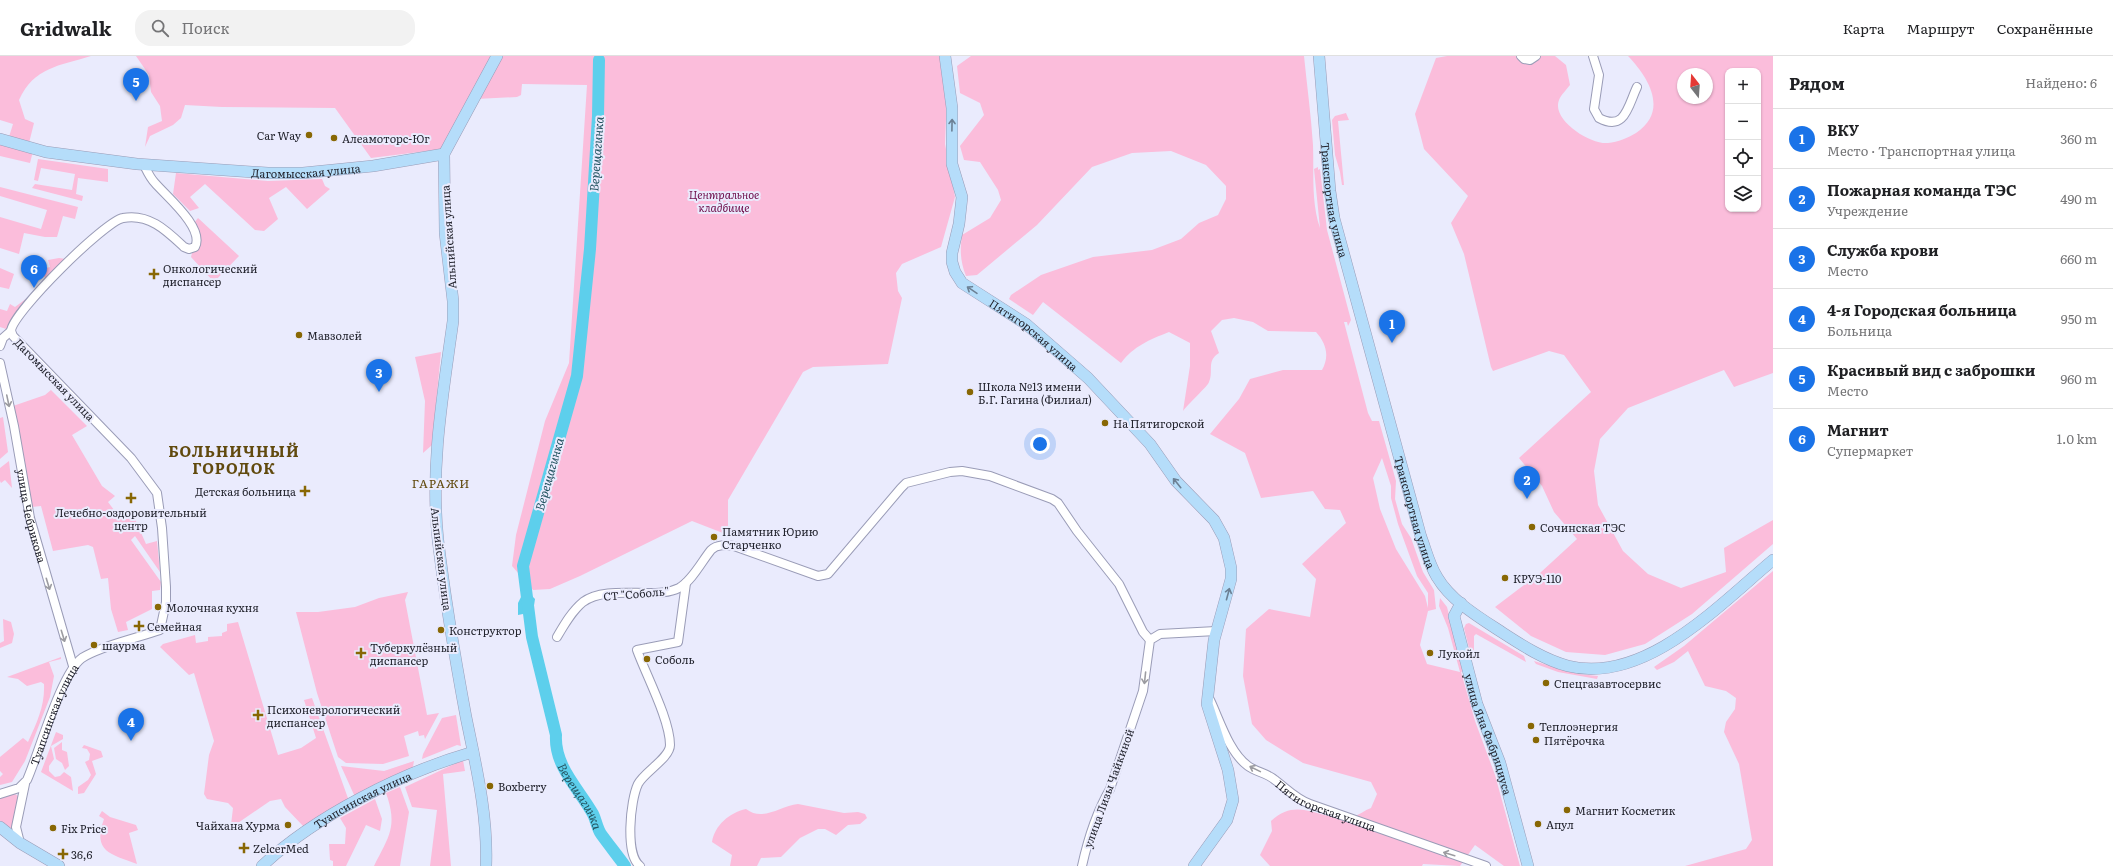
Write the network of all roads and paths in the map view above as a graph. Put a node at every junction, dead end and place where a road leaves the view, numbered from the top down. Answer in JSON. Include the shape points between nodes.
{"nodes":[{"id":1,"x":497,"y":56,"type":"edge"},
{"id":2,"x":945,"y":56,"type":"edge"},
{"id":3,"x":1319,"y":56,"type":"edge"},
{"id":4,"x":1521,"y":56,"type":"edge"},
{"id":5,"x":1536,"y":56,"type":"edge"},
{"id":6,"x":1593,"y":56,"type":"edge"},
{"id":7,"x":1637,"y":87,"type":"dead end"},
{"id":8,"x":0,"y":139,"type":"edge"},
{"id":9,"x":444,"y":154,"type":"junction"},
{"id":10,"x":144,"y":165,"type":"junction"},
{"id":11,"x":11,"y":330,"type":"junction"},
{"id":12,"x":0,"y":346,"type":"edge"},
{"id":13,"x":0,"y":363,"type":"edge"},
{"id":14,"x":1773,"y":560,"type":"edge"},
{"id":15,"x":686,"y":583,"type":"junction"},
{"id":16,"x":1461,"y":603,"type":"junction"},
{"id":17,"x":160,"y":630,"type":"joint"},
{"id":18,"x":1216,"y":631,"type":"junction"},
{"id":19,"x":557,"y":637,"type":"dead end"},
{"id":20,"x":1150,"y":640,"type":"junction"},
{"id":21,"x":73,"y":666,"type":"junction"},
{"id":22,"x":1207,"y":693,"type":"junction"},
{"id":23,"x":473,"y":752,"type":"junction"},
{"id":24,"x":25,"y":784,"type":"junction"},
{"id":25,"x":0,"y":794,"type":"edge"},
{"id":26,"x":0,"y":827,"type":"edge"},
{"id":27,"x":20,"y":843,"type":"junction"},
{"id":28,"x":58,"y":866,"type":"edge"},
{"id":29,"x":262,"y":866,"type":"edge"},
{"id":30,"x":486,"y":866,"type":"edge"},
{"id":31,"x":640,"y":866,"type":"edge"},
{"id":32,"x":1082,"y":866,"type":"edge"},
{"id":33,"x":1194,"y":866,"type":"edge"},
{"id":34,"x":1486,"y":866,"type":"edge"},
{"id":35,"x":1528,"y":866,"type":"edge"}],
"edges":[{"from":1,"to":9,"type":"street"},
{"from":18,"to":2,"type":"street","name":"Пятигорская улица","one_way":true,"via":[[1231,580],[1229,555],[1220,527],[1176,481],[1150,444],[1088,378],[1026,324],[962,283],[955,272],[952,253],[962,197],[951,158],[952,108]]},
{"from":3,"to":16,"type":"street","name":"Транспортная улица","via":[[1330,191],[1339,241],[1421,537],[1437,578]]},
{"from":4,"to":5,"type":"street","via":[[1530,60]]},
{"from":6,"to":7,"type":"street","via":[[1599,75],[1594,109],[1599,118],[1614,123],[1620,120]]},
{"from":8,"to":10,"type":"street","name":"Дагомысская улица","via":[[46,152]]},
{"from":9,"to":10,"type":"street","name":"Дагомысская улица","via":[[373,166],[303,173]]},
{"from":9,"to":23,"type":"street","name":"Альпийская улица","via":[[445,232],[453,321],[436,442],[434,486],[443,580]]},
{"from":10,"to":11,"type":"street","name":"Дагомысская улица","via":[[155,184],[188,220],[196,238],[195,247],[184,247],[153,222],[134,217],[114,221],[96,234],[35,296],[14,322]]},
{"from":11,"to":12,"type":"street","via":[[3,338]]},
{"from":11,"to":17,"type":"street","name":"Дагомысская улица","via":[[13,336],[131,458],[157,493],[166,587],[166,602]]},
{"from":13,"to":21,"type":"street","name":"улица Чебрикова","one_way":true,"via":[[30,518]]},
{"from":14,"to":16,"type":"street","name":"Транспортная улица","via":[[1664,648],[1646,657],[1614,666],[1584,668],[1550,660],[1511,638]]},
{"from":15,"to":19,"type":"street","name":"СТ \"Соболь\"","via":[[669,591],[614,593],[590,598],[576,609]]},
{"from":15,"to":20,"type":"street","name":"СТ \"Соболь\"","via":[[715,547],[734,546],[824,576],[833,570],[903,485],[950,472],[975,472],[1010,482],[1058,503],[1076,531],[1119,584],[1143,632]]},
{"from":15,"to":31,"type":"street","via":[[678,642],[636,650],[659,703],[670,746],[667,753],[642,778],[635,792],[630,836],[634,860]]},
{"from":16,"to":35,"type":"street","name":"улица Яна Фабрициуса","via":[[1455,613],[1456,622],[1477,704],[1500,763]]},
{"from":17,"to":21,"type":"street","name":"Туапсинская улица","via":[[91,654]]},
{"from":18,"to":20,"type":"street","via":[[1160,634]]},
{"from":18,"to":22,"type":"street","name":"Пятигорская улица"},
{"from":20,"to":32,"type":"street","name":"улица Лизы Чайкиной","one_way":true,"via":[[1144,691],[1110,789],[1090,834]]},
{"from":21,"to":24,"type":"street","name":"Туапсинская улица"},
{"from":22,"to":33,"type":"street","name":"Пятигорская улица","via":[[1207,709],[1228,770],[1233,800],[1227,820]]},
{"from":34,"to":22,"type":"street","name":"Пятигорская улица","one_way":true,"via":[[1294,797],[1274,779],[1243,761]]},
{"from":23,"to":29,"type":"street","name":"Туапсинская улица","via":[[453,757],[352,804],[300,833]]},
{"from":23,"to":30,"type":"street","name":"Альпийская улица","via":[[486,834]]},
{"from":24,"to":25,"type":"street"},
{"from":24,"to":27,"type":"street","name":"Туапсинская улица","via":[[16,827]]},
{"from":26,"to":27,"type":"street"},
{"from":27,"to":28,"type":"street"}]}
